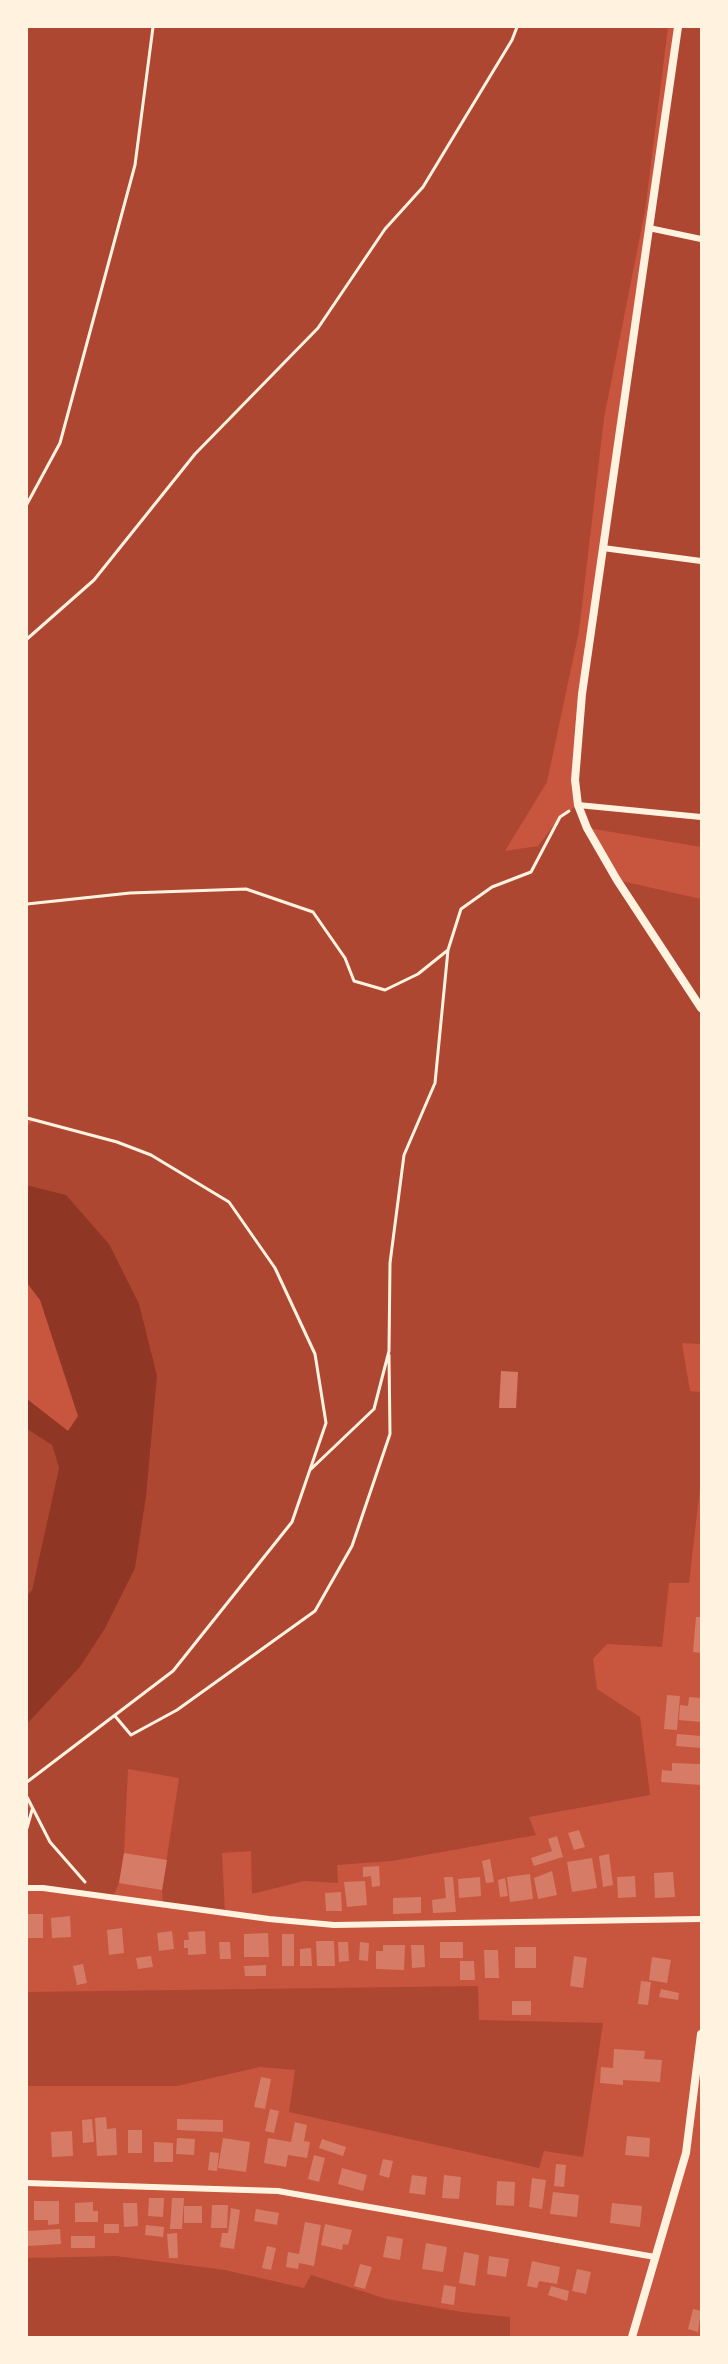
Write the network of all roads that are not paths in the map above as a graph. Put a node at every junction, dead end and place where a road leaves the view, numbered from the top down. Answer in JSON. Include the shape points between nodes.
{"nodes":[{"id":1,"x":678,"y":27,"type":"edge"},
{"id":2,"x":649,"y":228,"type":"junction"},
{"id":3,"x":701,"y":239,"type":"edge"},
{"id":4,"x":603,"y":548,"type":"junction"},
{"id":5,"x":701,"y":561,"type":"edge"},
{"id":6,"x":578,"y":805,"type":"junction"},
{"id":7,"x":701,"y":817,"type":"edge"},
{"id":8,"x":701,"y":1008,"type":"edge"},
{"id":9,"x":27,"y":1888,"type":"edge"},
{"id":10,"x":701,"y":1919,"type":"edge"},
{"id":11,"x":701,"y":2034,"type":"edge"},
{"id":12,"x":27,"y":2183,"type":"edge"},
{"id":13,"x":655,"y":2257,"type":"junction"},
{"id":14,"x":632,"y":2337,"type":"edge"}],
"edges":[{"from":1,"to":2,"type":"street"},
{"from":2,"to":3,"type":"street"},
{"from":2,"to":4,"type":"street"},
{"from":4,"to":5,"type":"street"},
{"from":4,"to":6,"type":"street","via":[[582,694],[575,780]]},
{"from":6,"to":7,"type":"street"},
{"from":6,"to":8,"type":"street","via":[[617,880]]},
{"from":9,"to":10,"type":"street","via":[[334,1925]]},
{"from":11,"to":13,"type":"street","via":[[686,2153]]},
{"from":12,"to":13,"type":"street","via":[[279,2191]]},
{"from":13,"to":14,"type":"street"}]}
